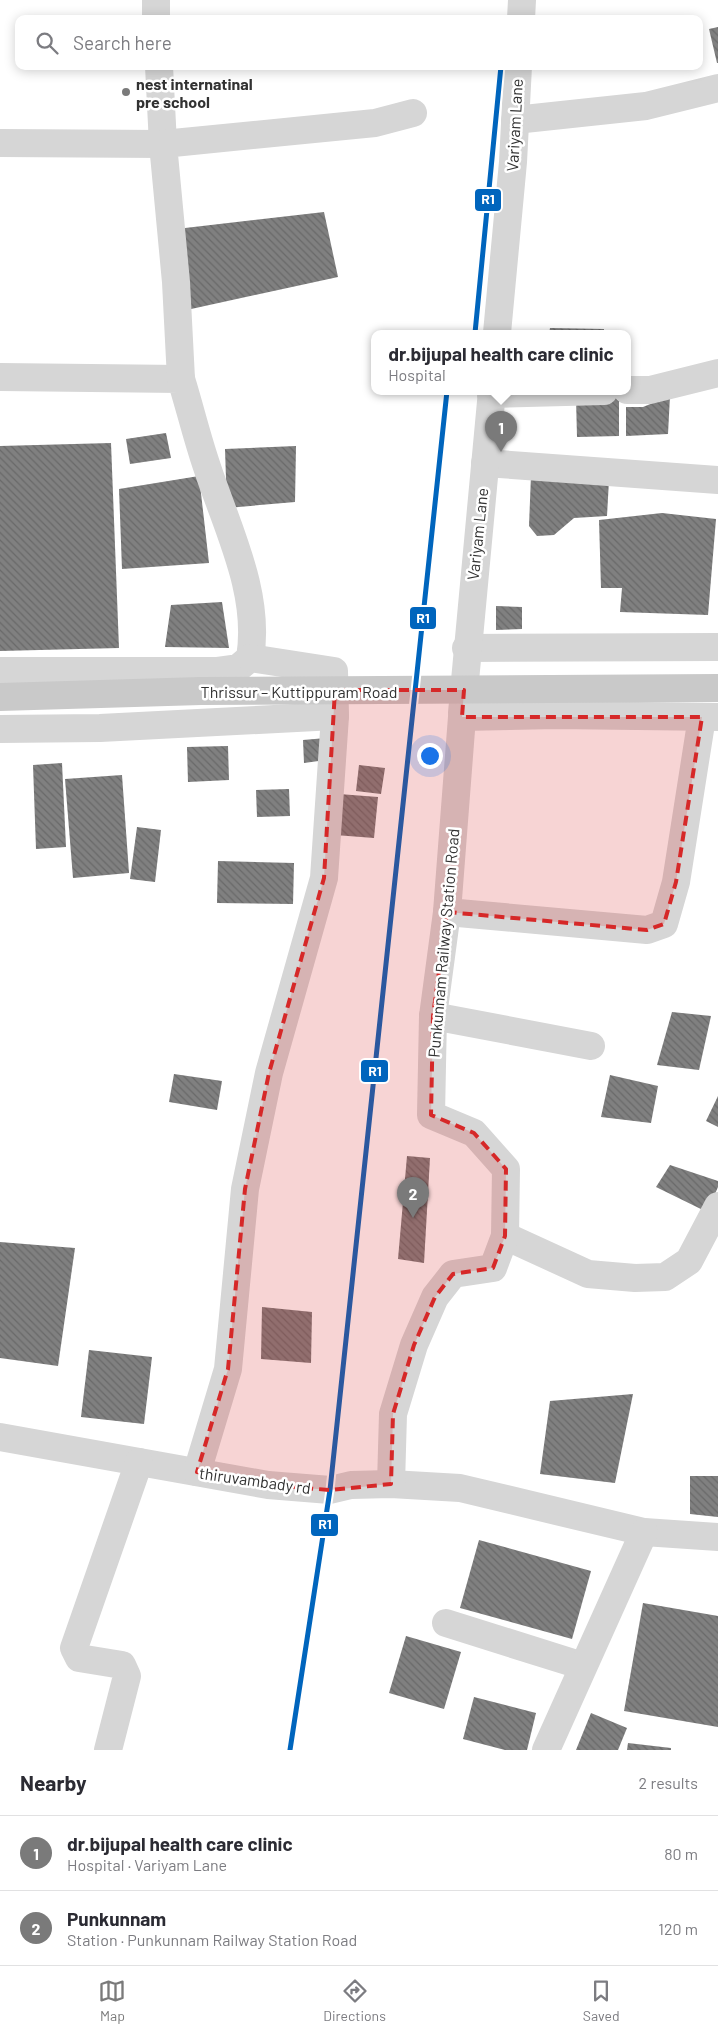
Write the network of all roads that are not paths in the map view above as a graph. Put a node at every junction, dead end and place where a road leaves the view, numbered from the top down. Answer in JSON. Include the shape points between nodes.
{"nodes":[{"id":1,"x":156,"y":0,"type":"edge"},
{"id":2,"x":522,"y":0,"type":"edge"},
{"id":3,"x":156,"y":15,"type":"edge"},
{"id":4,"x":521,"y":15,"type":"edge"},
{"id":5,"x":159,"y":70,"type":"edge"},
{"id":6,"x":518,"y":70,"type":"edge"},
{"id":7,"x":718,"y":88,"type":"edge"},
{"id":8,"x":413,"y":113,"type":"dead end"},
{"id":9,"x":514,"y":120,"type":"junction"},
{"id":10,"x":0,"y":142,"type":"edge"},
{"id":11,"x":163,"y":144,"type":"junction"},
{"id":12,"x":497,"y":330,"type":"edge"},
{"id":13,"x":718,"y":373,"type":"edge"},
{"id":14,"x":0,"y":377,"type":"edge"},
{"id":15,"x":181,"y":379,"type":"junction"},
{"id":16,"x":631,"y":390,"type":"edge"},
{"id":17,"x":491,"y":395,"type":"edge"},
{"id":18,"x":484,"y":463,"type":"junction"},
{"id":19,"x":718,"y":480,"type":"edge"},
{"id":20,"x":718,"y":647,"type":"edge"},
{"id":21,"x":466,"y":648,"type":"junction"},
{"id":22,"x":250,"y":658,"type":"junction"},
{"id":23,"x":0,"y":671,"type":"edge"},
{"id":24,"x":718,"y":688,"type":"edge"},
{"id":25,"x":0,"y":697,"type":"edge"},
{"id":26,"x":335,"y":716,"type":"junction"},
{"id":27,"x":462,"y":717,"type":"junction"},
{"id":28,"x":710,"y":717,"type":"edge"},
{"id":29,"x":0,"y":729,"type":"edge"},
{"id":30,"x":447,"y":912,"type":"junction"},
{"id":31,"x":433,"y":1016,"type":"junction"},
{"id":32,"x":591,"y":1046,"type":"dead end"},
{"id":33,"x":718,"y":1206,"type":"edge"},
{"id":34,"x":505,"y":1236,"type":"junction"},
{"id":35,"x":0,"y":1437,"type":"edge"},
{"id":36,"x":139,"y":1462,"type":"junction"},
{"id":37,"x":197,"y":1472,"type":"junction"},
{"id":38,"x":391,"y":1484,"type":"junction"},
{"id":39,"x":644,"y":1532,"type":"junction"},
{"id":40,"x":718,"y":1537,"type":"edge"},
{"id":41,"x":446,"y":1623,"type":"dead end"},
{"id":42,"x":583,"y":1666,"type":"junction"},
{"id":43,"x":108,"y":1750,"type":"edge"},
{"id":44,"x":546,"y":1750,"type":"edge"}],
"edges":[{"from":1,"to":3,"type":"street"},
{"from":2,"to":4,"type":"street"},
{"from":5,"to":11,"type":"street"},
{"from":6,"to":9,"type":"street","name":"Variyam Lane"},
{"from":7,"to":9,"type":"street","via":[[646,106]]},
{"from":8,"to":11,"type":"street","via":[[375,123]]},
{"from":9,"to":12,"type":"street","name":"Variyam Lane"},
{"from":10,"to":11,"type":"street"},
{"from":11,"to":15,"type":"street"},
{"from":13,"to":16,"type":"street","via":[[650,390]]},
{"from":14,"to":15,"type":"street"},
{"from":15,"to":22,"type":"street","via":[[206,466],[244,577],[254,636]]},
{"from":17,"to":18,"type":"street","name":"Variyam Lane"},
{"from":18,"to":19,"type":"street"},
{"from":18,"to":21,"type":"street","name":"Variyam Lane"},
{"from":20,"to":21,"type":"street"},
{"from":21,"to":27,"type":"street","name":"Variyam Lane"},
{"from":22,"to":23,"type":"street","via":[[238,668],[216,671]]},
{"from":22,"to":26,"type":"street","via":[[334,672]]},
{"from":24,"to":25,"type":"main road","name":"Thrissur – Kuttippuram Road","bridge":true,"via":[[201,691]]},
{"from":26,"to":29,"type":"street","via":[[100,728]]},
{"from":26,"to":37,"type":"street","via":[[324,878],[269,1073],[245,1188],[228,1369]]},
{"from":27,"to":28,"type":"street"},
{"from":27,"to":30,"type":"street","name":"Punkunnam Railway Station Road"},
{"from":28,"to":30,"type":"street","via":[[676,882],[664,924],[647,930]]},
{"from":30,"to":31,"type":"street","name":"Punkunnam Railway Station Road"},
{"from":31,"to":32,"type":"street"},
{"from":31,"to":34,"type":"street","name":"Punkunnam Railway Station Road","via":[[431,1115],[474,1133],[506,1169]]},
{"from":33,"to":34,"type":"street","via":[[690,1261],[665,1277],[588,1274]]},
{"from":34,"to":38,"type":"street","name":"Punkunnam Railway Station Road","via":[[492,1268],[453,1274],[435,1297],[414,1345],[393,1414]]},
{"from":35,"to":36,"type":"street","name":"thiruvambady rd"},
{"from":36,"to":37,"type":"street","name":"thiruvambady rd"},
{"from":36,"to":43,"type":"street","via":[[74,1648],[79,1658],[122,1665],[127,1676]]},
{"from":37,"to":38,"type":"street","name":"thiruvambady rd","via":[[268,1485],[330,1490],[351,1485]]},
{"from":38,"to":39,"type":"street","name":"thiruvambady rd","via":[[460,1488]]},
{"from":39,"to":40,"type":"street","name":"thiruvambady rd"},
{"from":39,"to":42,"type":"street"},
{"from":41,"to":42,"type":"street"},
{"from":42,"to":44,"type":"street"}]}
